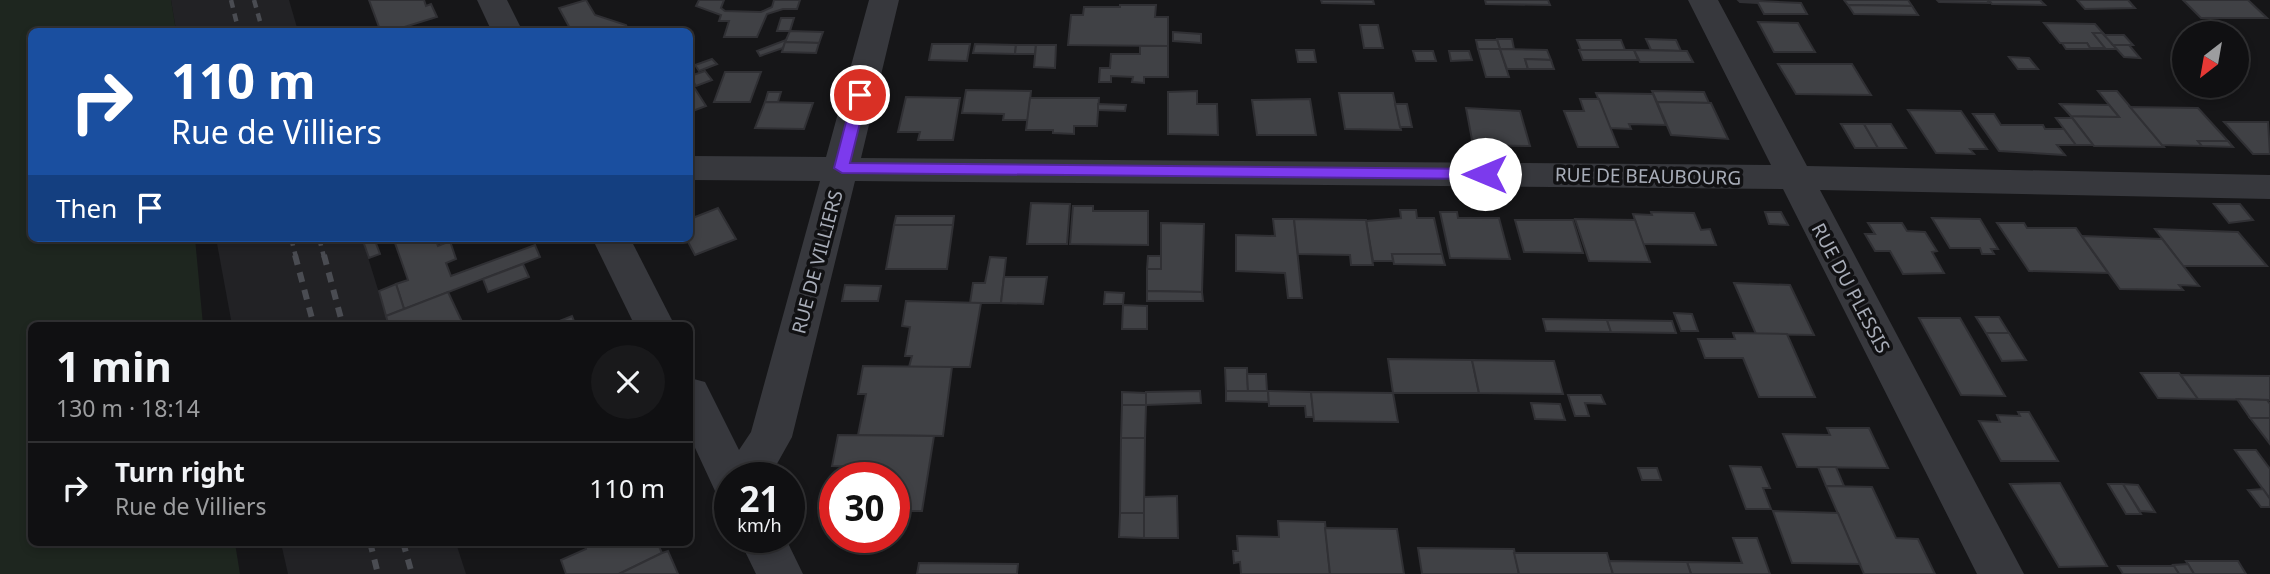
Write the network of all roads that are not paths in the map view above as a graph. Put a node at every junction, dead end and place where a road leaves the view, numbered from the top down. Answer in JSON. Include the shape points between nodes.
{"nodes":[{"id":1,"x":492,"y":0,"type":"edge"},
{"id":2,"x":884,"y":0,"type":"edge"},
{"id":3,"x":1703,"y":0,"type":"edge"},
{"id":4,"x":506,"y":28,"type":"edge"},
{"id":5,"x":693,"y":168,"type":"edge"},
{"id":6,"x":842,"y":168,"type":"junction"},
{"id":7,"x":1793,"y":178,"type":"junction"},
{"id":8,"x":2270,"y":187,"type":"edge"},
{"id":9,"x":613,"y":242,"type":"edge"},
{"id":10,"x":653,"y":322,"type":"edge"},
{"id":11,"x":693,"y":400,"type":"edge"},
{"id":12,"x":723,"y":462,"type":"edge"},
{"id":13,"x":755,"y":462,"type":"edge"},
{"id":14,"x":769,"y":553,"type":"edge"},
{"id":15,"x":780,"y":574,"type":"edge"},
{"id":16,"x":2001,"y":574,"type":"edge"}],
"edges":[{"from":1,"to":4,"type":"street"},
{"from":2,"to":6,"type":"street","name":"RUE DE VILLIERS"},
{"from":3,"to":7,"type":"street","name":"RUE DU PLESSIS"},
{"from":5,"to":6,"type":"street","name":"RUE DE BEAUBOURG"},
{"from":6,"to":7,"type":"street","name":"RUE DE BEAUBOURG"},
{"from":6,"to":13,"type":"street","name":"RUE DE VILLIERS","via":[[771,437]]},
{"from":7,"to":8,"type":"street","name":"RUE DE BEAUBOURG"},
{"from":7,"to":16,"type":"street","name":"RUE DU PLESSIS"},
{"from":9,"to":10,"type":"street"},
{"from":11,"to":12,"type":"street"},
{"from":14,"to":15,"type":"street"}]}
